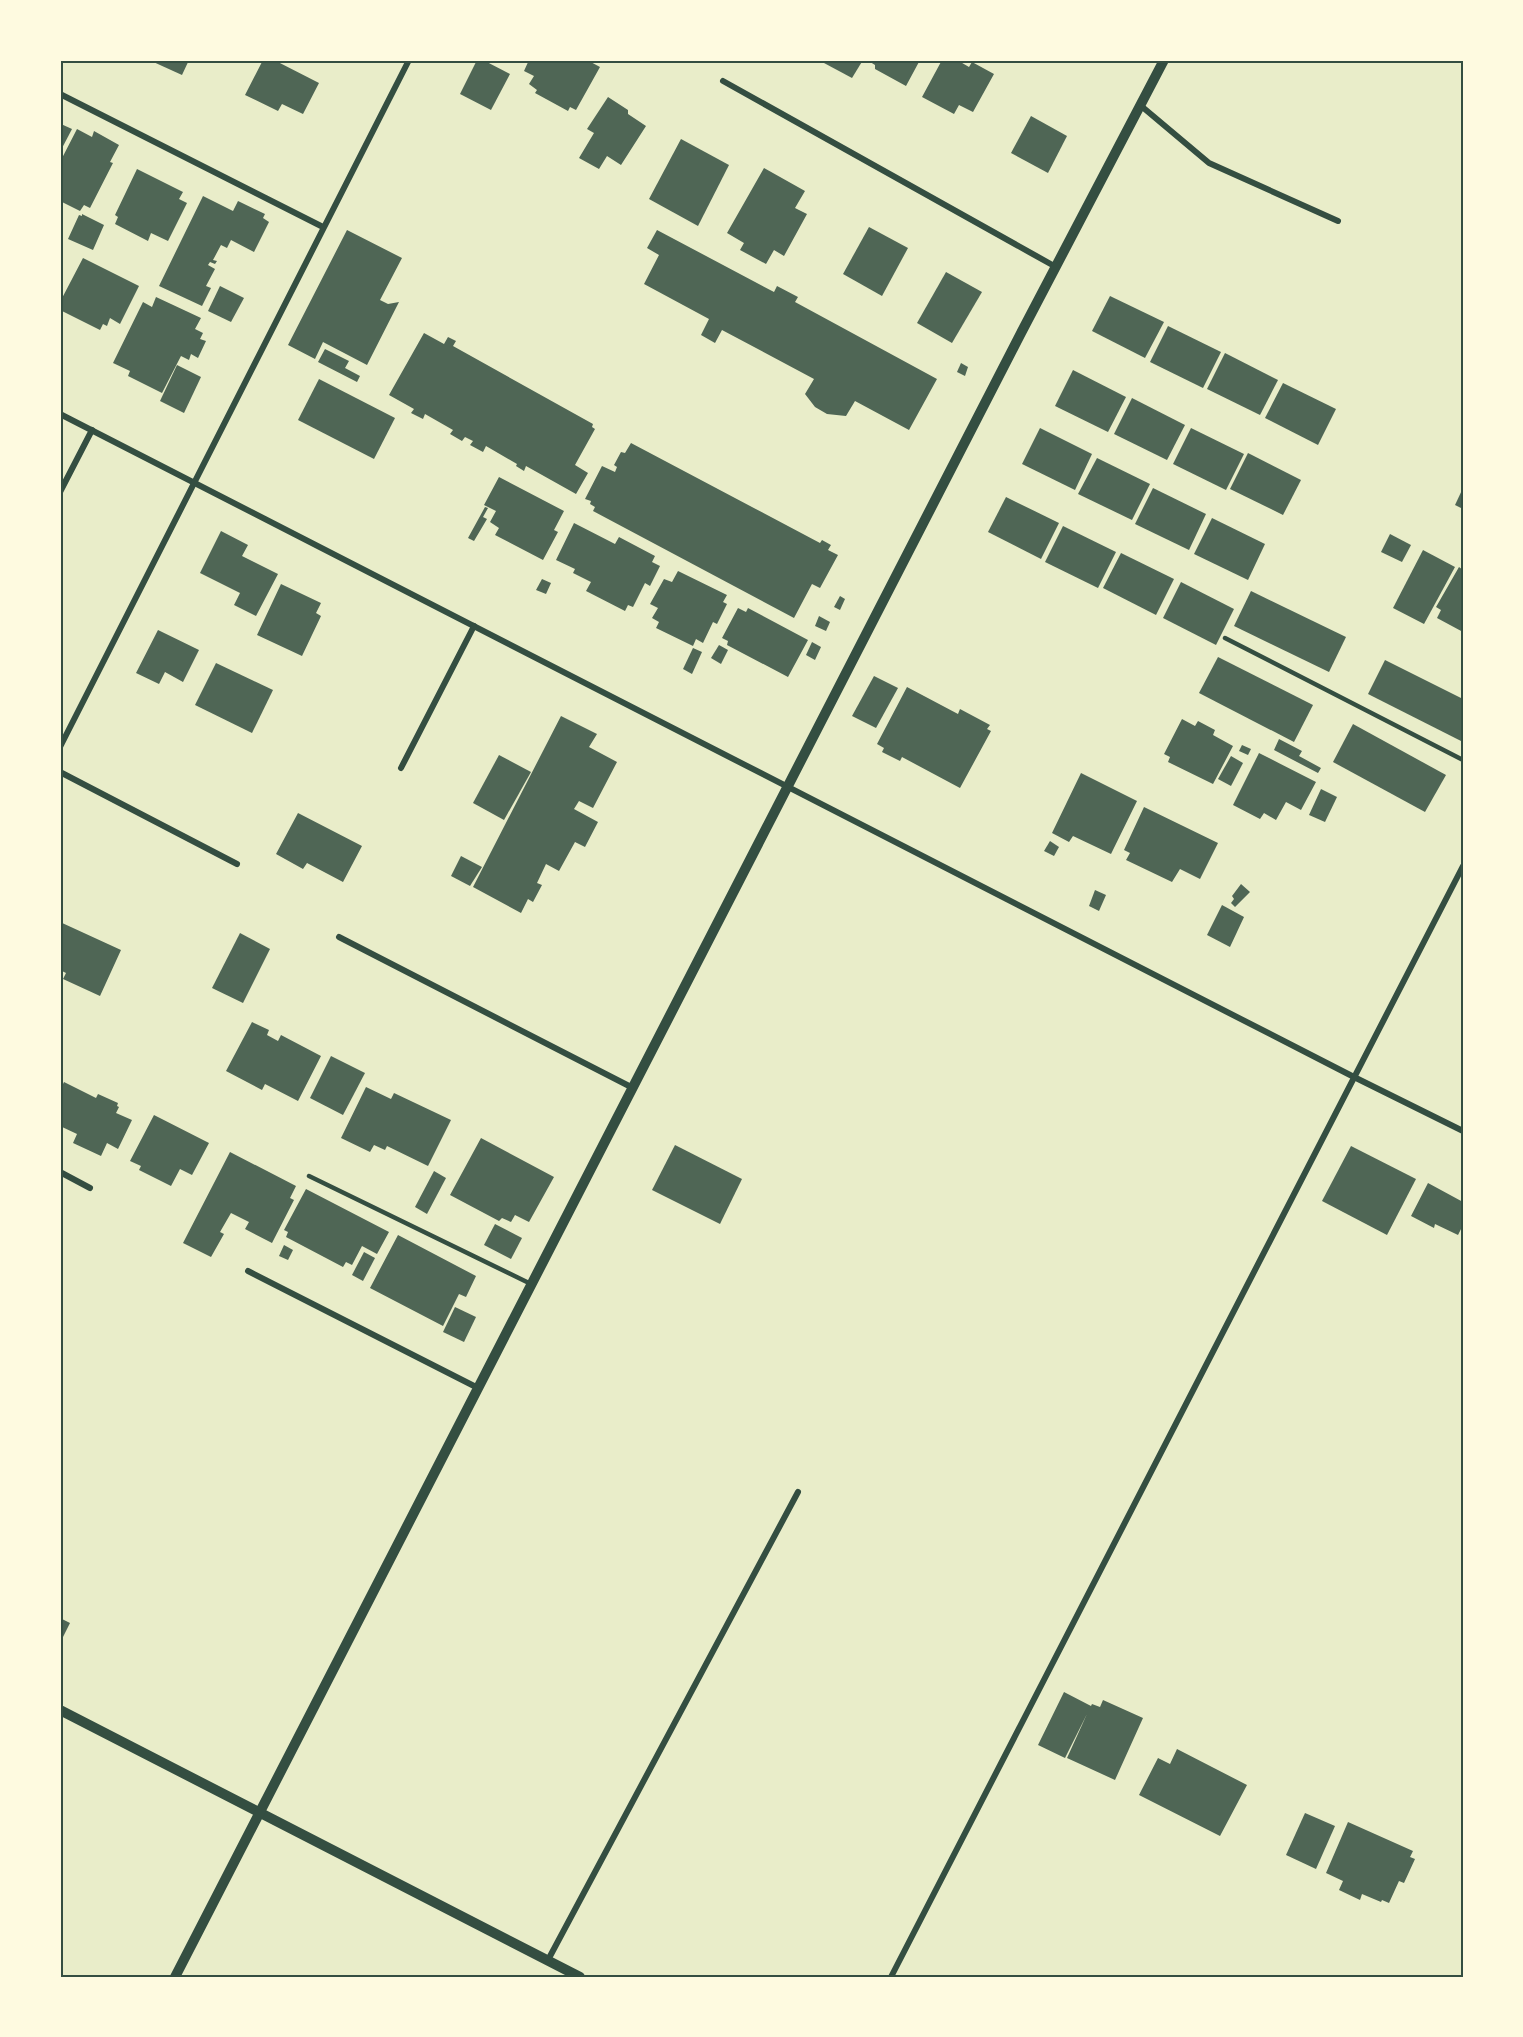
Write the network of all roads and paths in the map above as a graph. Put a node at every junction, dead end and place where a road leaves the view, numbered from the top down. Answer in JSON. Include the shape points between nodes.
{"nodes":[{"id":1,"x":409,"y":60,"type":"edge"},
{"id":2,"x":1164,"y":60,"type":"edge"},
{"id":3,"x":723,"y":81,"type":"dead end"},
{"id":4,"x":60,"y":94,"type":"edge"},
{"id":5,"x":1140,"y":105,"type":"junction"},
{"id":6,"x":1338,"y":221,"type":"dead end"},
{"id":7,"x":322,"y":227,"type":"junction"},
{"id":8,"x":1056,"y":267,"type":"junction"},
{"id":9,"x":60,"y":414,"type":"edge"},
{"id":10,"x":92,"y":430,"type":"junction"},
{"id":11,"x":195,"y":483,"type":"junction"},
{"id":12,"x":60,"y":492,"type":"edge"},
{"id":13,"x":474,"y":626,"type":"junction"},
{"id":14,"x":1225,"y":638,"type":"dead end"},
{"id":15,"x":60,"y":747,"type":"edge"},
{"id":16,"x":1463,"y":759,"type":"edge"},
{"id":17,"x":401,"y":768,"type":"dead end"},
{"id":18,"x":60,"y":772,"type":"edge"},
{"id":19,"x":789,"y":787,"type":"junction"},
{"id":20,"x":237,"y":864,"type":"dead end"},
{"id":21,"x":1463,"y":866,"type":"edge"},
{"id":22,"x":339,"y":937,"type":"dead end"},
{"id":23,"x":1354,"y":1077,"type":"junction"},
{"id":24,"x":633,"y":1088,"type":"junction"},
{"id":25,"x":1463,"y":1131,"type":"edge"},
{"id":26,"x":60,"y":1172,"type":"edge"},
{"id":27,"x":309,"y":1176,"type":"dead end"},
{"id":28,"x":90,"y":1188,"type":"dead end"},
{"id":29,"x":248,"y":1271,"type":"dead end"},
{"id":30,"x":532,"y":1284,"type":"junction"},
{"id":31,"x":478,"y":1388,"type":"junction"},
{"id":32,"x":798,"y":1492,"type":"dead end"},
{"id":33,"x":60,"y":1710,"type":"edge"},
{"id":34,"x":260,"y":1813,"type":"junction"},
{"id":35,"x":548,"y":1960,"type":"junction"},
{"id":36,"x":175,"y":1977,"type":"edge"},
{"id":37,"x":580,"y":1977,"type":"edge"},
{"id":38,"x":891,"y":1977,"type":"edge"}],
"edges":[{"from":1,"to":7,"type":"street"},
{"from":2,"to":5,"type":"street"},
{"from":3,"to":8,"type":"street"},
{"from":4,"to":7,"type":"street"},
{"from":5,"to":6,"type":"street","via":[[1209,164]]},
{"from":5,"to":8,"type":"street"},
{"from":7,"to":11,"type":"street"},
{"from":8,"to":19,"type":"street"},
{"from":9,"to":10,"type":"street"},
{"from":10,"to":11,"type":"street"},
{"from":10,"to":12,"type":"street"},
{"from":11,"to":13,"type":"street"},
{"from":11,"to":15,"type":"street"},
{"from":13,"to":17,"type":"street"},
{"from":13,"to":19,"type":"street"},
{"from":14,"to":16,"type":"lane"},
{"from":18,"to":20,"type":"street"},
{"from":19,"to":23,"type":"street"},
{"from":19,"to":24,"type":"street"},
{"from":21,"to":23,"type":"street"},
{"from":22,"to":24,"type":"street"},
{"from":23,"to":25,"type":"street"},
{"from":23,"to":38,"type":"street"},
{"from":24,"to":30,"type":"street"},
{"from":26,"to":28,"type":"street"},
{"from":27,"to":30,"type":"lane"},
{"from":29,"to":31,"type":"street"},
{"from":30,"to":31,"type":"street"},
{"from":31,"to":34,"type":"street"},
{"from":32,"to":35,"type":"street"},
{"from":33,"to":34,"type":"street"},
{"from":34,"to":35,"type":"street"},
{"from":34,"to":36,"type":"street"},
{"from":35,"to":37,"type":"street"}]}
